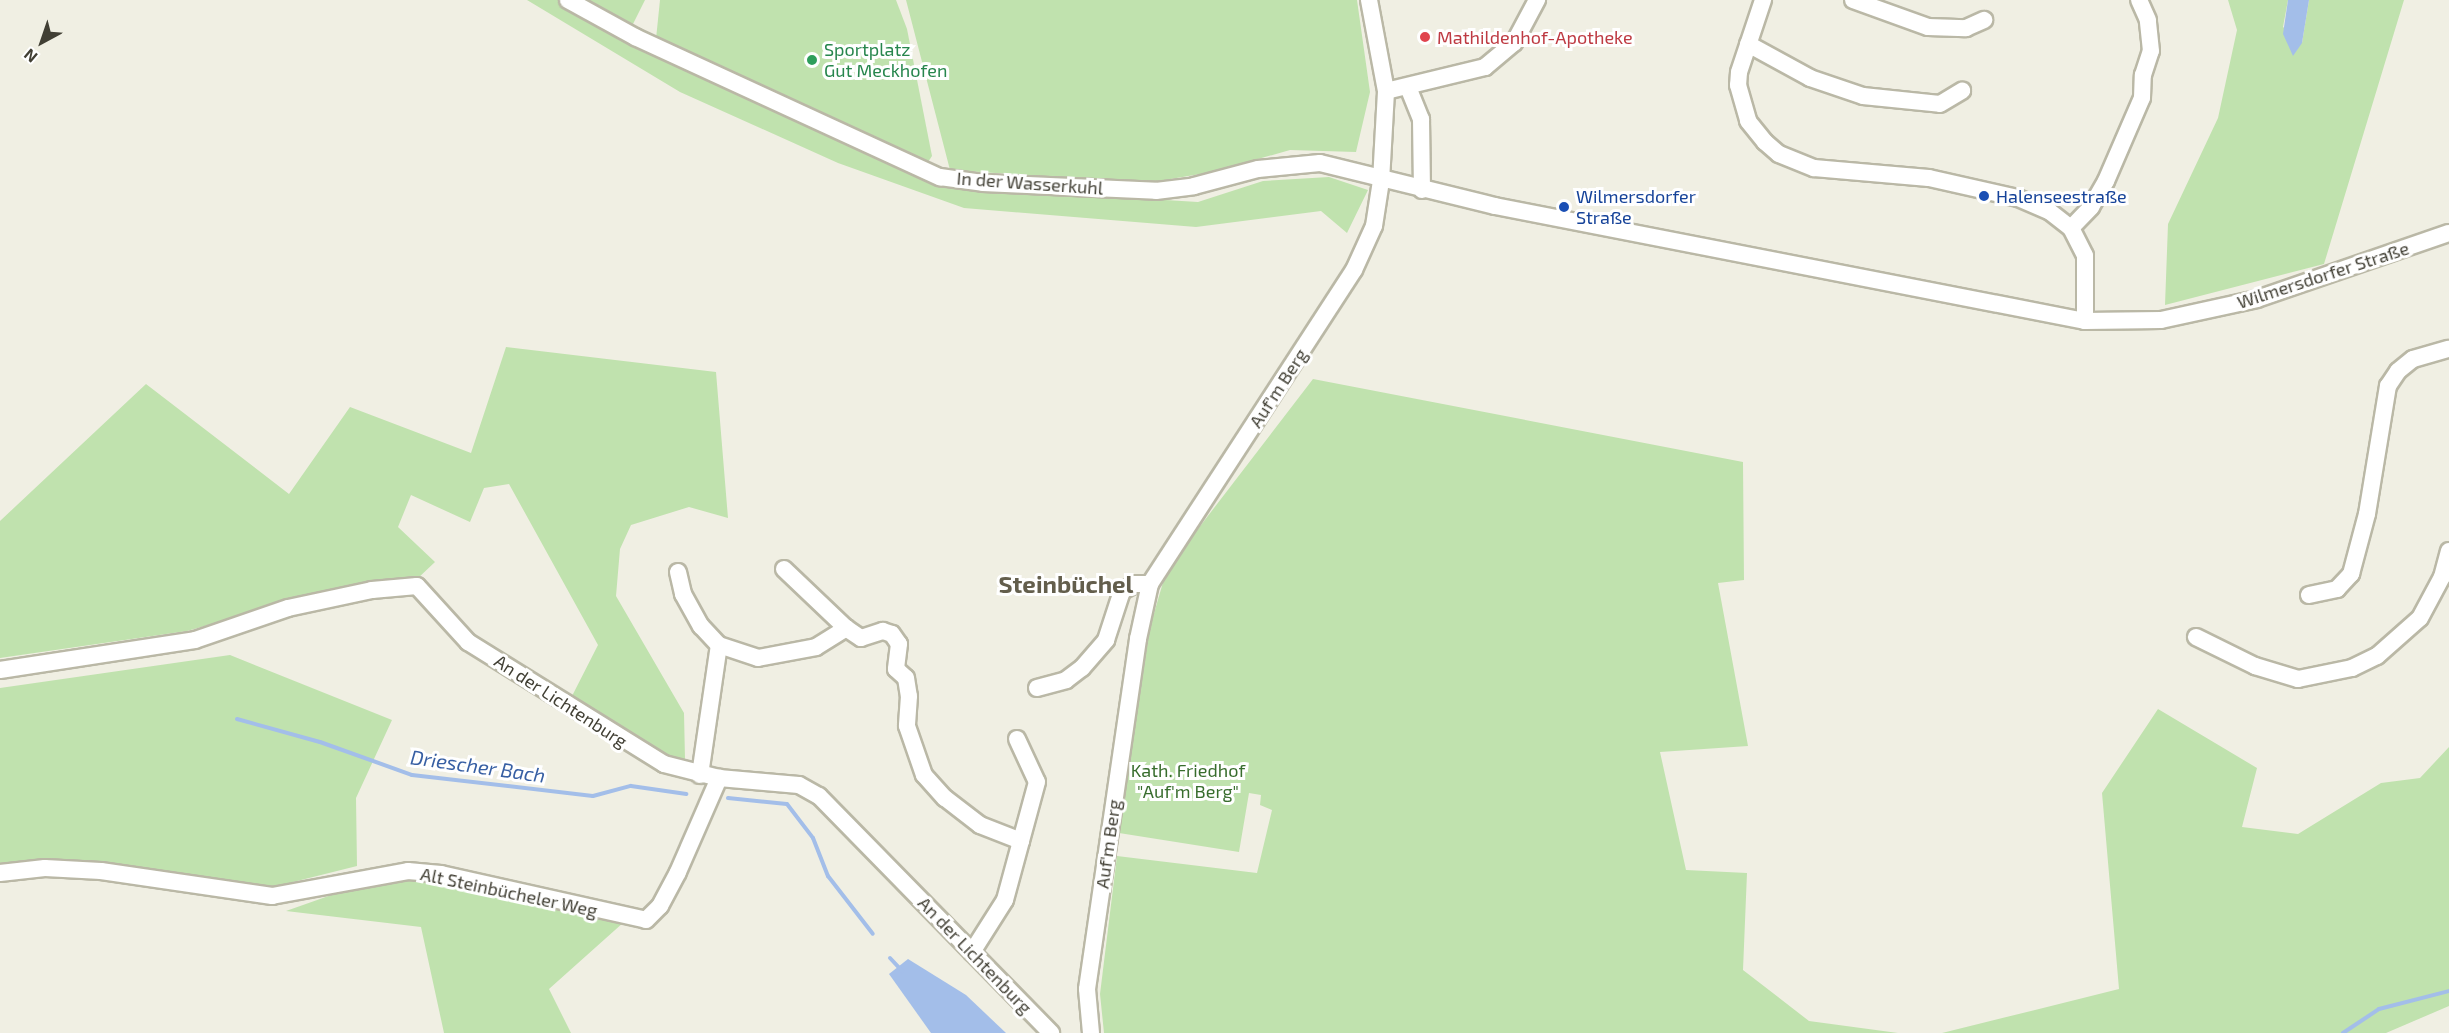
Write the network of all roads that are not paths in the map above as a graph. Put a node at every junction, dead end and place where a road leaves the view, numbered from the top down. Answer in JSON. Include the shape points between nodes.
{"nodes":[{"id":1,"x":568,"y":0,"type":"edge"},
{"id":2,"x":1369,"y":0,"type":"edge"},
{"id":3,"x":1537,"y":0,"type":"edge"},
{"id":4,"x":1763,"y":0,"type":"edge"},
{"id":5,"x":1853,"y":0,"type":"edge"},
{"id":6,"x":2139,"y":0,"type":"edge"},
{"id":7,"x":1984,"y":20,"type":"dead end"},
{"id":8,"x":1748,"y":44,"type":"junction"},
{"id":9,"x":1408,"y":87,"type":"junction"},
{"id":10,"x":1386,"y":91,"type":"junction"},
{"id":11,"x":1962,"y":91,"type":"dead end"},
{"id":12,"x":1382,"y":181,"type":"junction"},
{"id":13,"x":1422,"y":190,"type":"junction"},
{"id":14,"x":2071,"y":228,"type":"junction"},
{"id":15,"x":2449,"y":234,"type":"edge"},
{"id":16,"x":2085,"y":321,"type":"junction"},
{"id":17,"x":2449,"y":349,"type":"edge"},
{"id":18,"x":2449,"y":551,"type":"edge"},
{"id":19,"x":784,"y":569,"type":"dead end"},
{"id":20,"x":678,"y":572,"type":"dead end"},
{"id":21,"x":1150,"y":584,"type":"junction"},
{"id":22,"x":2309,"y":595,"type":"dead end"},
{"id":23,"x":846,"y":628,"type":"junction"},
{"id":24,"x":2196,"y":637,"type":"dead end"},
{"id":25,"x":719,"y":645,"type":"junction"},
{"id":26,"x":0,"y":670,"type":"edge"},
{"id":27,"x":1037,"y":688,"type":"dead end"},
{"id":28,"x":1017,"y":739,"type":"dead end"},
{"id":29,"x":700,"y":775,"type":"junction"},
{"id":30,"x":719,"y":778,"type":"junction"},
{"id":31,"x":1021,"y":841,"type":"junction"},
{"id":32,"x":0,"y":873,"type":"edge"},
{"id":33,"x":972,"y":952,"type":"junction"},
{"id":34,"x":1051,"y":1033,"type":"edge"},
{"id":35,"x":1091,"y":1033,"type":"edge"}],
"edges":[{"from":1,"to":12,"type":"street","name":"In der Wasserkuhl","via":[[635,37],[940,177],[983,183],[1156,190],[1194,186],[1258,169],[1320,163]]},
{"from":2,"to":10,"type":"street","name":"Auf'm Berg"},
{"from":3,"to":9,"type":"street","via":[[1514,43],[1485,67]]},
{"from":4,"to":8,"type":"street"},
{"from":5,"to":7,"type":"street","via":[[1928,27],[1966,27]]},
{"from":6,"to":14,"type":"street","via":[[2148,20],[2151,51],[2143,75],[2142,98],[2106,181],[2091,207]]},
{"from":8,"to":11,"type":"street","via":[[1810,78],[1863,96],[1941,104]]},
{"from":8,"to":14,"type":"street","via":[[1739,72],[1741,103],[1755,131],[1779,154],[1814,168],[1929,178],[2018,198],[2049,211]]},
{"from":9,"to":10,"type":"street"},
{"from":9,"to":13,"type":"street","via":[[1421,119]]},
{"from":10,"to":12,"type":"street","name":"Auf'm Berg"},
{"from":12,"to":13,"type":"street","name":"Wilmersdorfer Straße"},
{"from":12,"to":21,"type":"street","name":"Auf'm Berg","via":[[1374,226],[1354,270]]},
{"from":13,"to":16,"type":"street","name":"Wilmersdorfer Straße"},
{"from":14,"to":16,"type":"street","via":[[2088,272]]},
{"from":15,"to":16,"type":"street","name":"Wilmersdorfer Straße","via":[[2257,299],[2162,320]]},
{"from":17,"to":22,"type":"street","via":[[2405,364],[2388,387],[2367,514],[2351,573],[2337,590]]},
{"from":18,"to":24,"type":"street","via":[[2442,577],[2420,618],[2377,656],[2352,668],[2298,679],[2255,666]]},
{"from":19,"to":23,"type":"street"},
{"from":20,"to":25,"type":"street","via":[[683,594]]},
{"from":21,"to":27,"type":"street","via":[[1135,584],[1122,591],[1106,640],[1082,668],[1066,680]]},
{"from":21,"to":35,"type":"street","name":"Auf'm Berg","via":[[1138,639],[1087,989]]},
{"from":23,"to":25,"type":"street","via":[[816,647],[778,656],[758,658]]},
{"from":23,"to":31,"type":"street","via":[[861,638],[883,631],[892,634],[899,644],[896,669],[906,678],[907,726],[924,775],[945,798],[980,825]]},
{"from":25,"to":29,"type":"street"},
{"from":26,"to":29,"type":"street","name":"An der Lichtenburg","via":[[195,640],[288,608],[411,585],[423,591],[468,642],[634,748],[664,764]]},
{"from":28,"to":31,"type":"street","via":[[1037,782]]},
{"from":29,"to":30,"type":"street","name":"An der Lichtenburg"},
{"from":30,"to":32,"type":"street","name":"Alt Steinbücheler Weg","via":[[678,872],[660,906],[646,920],[441,874],[408,871],[272,896],[101,871],[45,868]]},
{"from":30,"to":33,"type":"street","name":"An der Lichtenburg","via":[[799,785],[819,796]]},
{"from":31,"to":33,"type":"street","via":[[1005,900]]},
{"from":33,"to":34,"type":"street","name":"An der Lichtenburg"}]}
